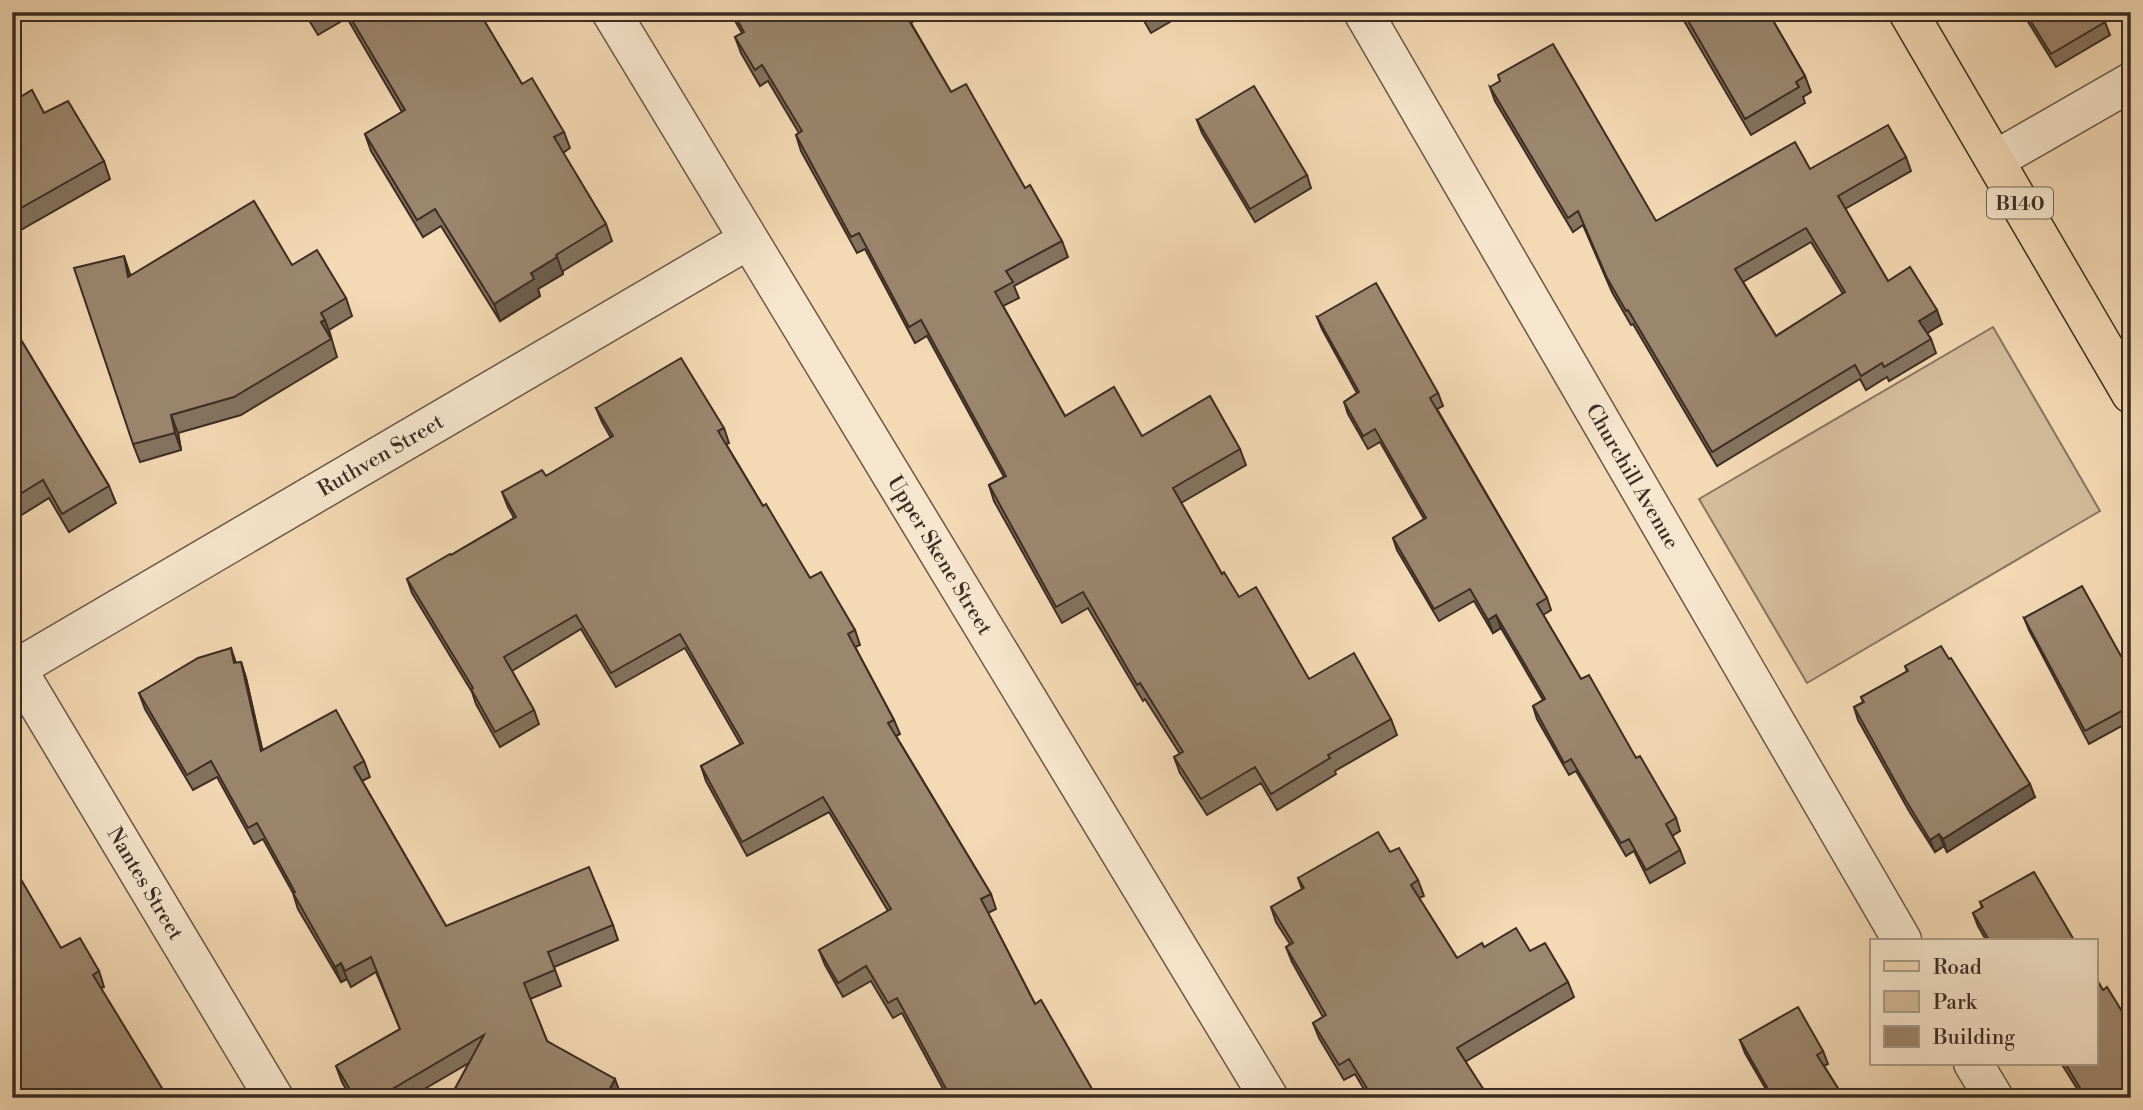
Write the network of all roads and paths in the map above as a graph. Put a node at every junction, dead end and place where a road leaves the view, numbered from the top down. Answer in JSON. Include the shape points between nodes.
{"nodes":[{"id":1,"x":611,"y":12,"type":"edge"},
{"id":2,"x":1363,"y":12,"type":"edge"},
{"id":3,"x":1909,"y":12,"type":"edge"},
{"id":4,"x":2131,"y":82,"type":"edge"},
{"id":5,"x":1994,"y":160,"type":"junction"},
{"id":6,"x":748,"y":240,"type":"junction"},
{"id":7,"x":2131,"y":394,"type":"edge"},
{"id":8,"x":14,"y":670,"type":"edge"},
{"id":9,"x":1901,"y":939,"type":"edge"},
{"id":10,"x":1974,"y":1064,"type":"edge"},
{"id":11,"x":274,"y":1098,"type":"edge"},
{"id":12,"x":1269,"y":1098,"type":"edge"},
{"id":13,"x":1994,"y":1098,"type":"edge"}],
"edges":[{"from":1,"to":6,"type":"street","name":"Upper Skene Street"},
{"from":2,"to":9,"type":"street","name":"Churchill Avenue"},
{"from":3,"to":5,"type":"main road","number":"B140"},
{"from":4,"to":5,"type":"street"},
{"from":5,"to":7,"type":"main road","number":"B140"},
{"from":6,"to":8,"type":"street","name":"Ruthven Street"},
{"from":6,"to":12,"type":"street","name":"Upper Skene Street"},
{"from":8,"to":11,"type":"street","name":"Nantes Street"},
{"from":10,"to":13,"type":"street"}]}
